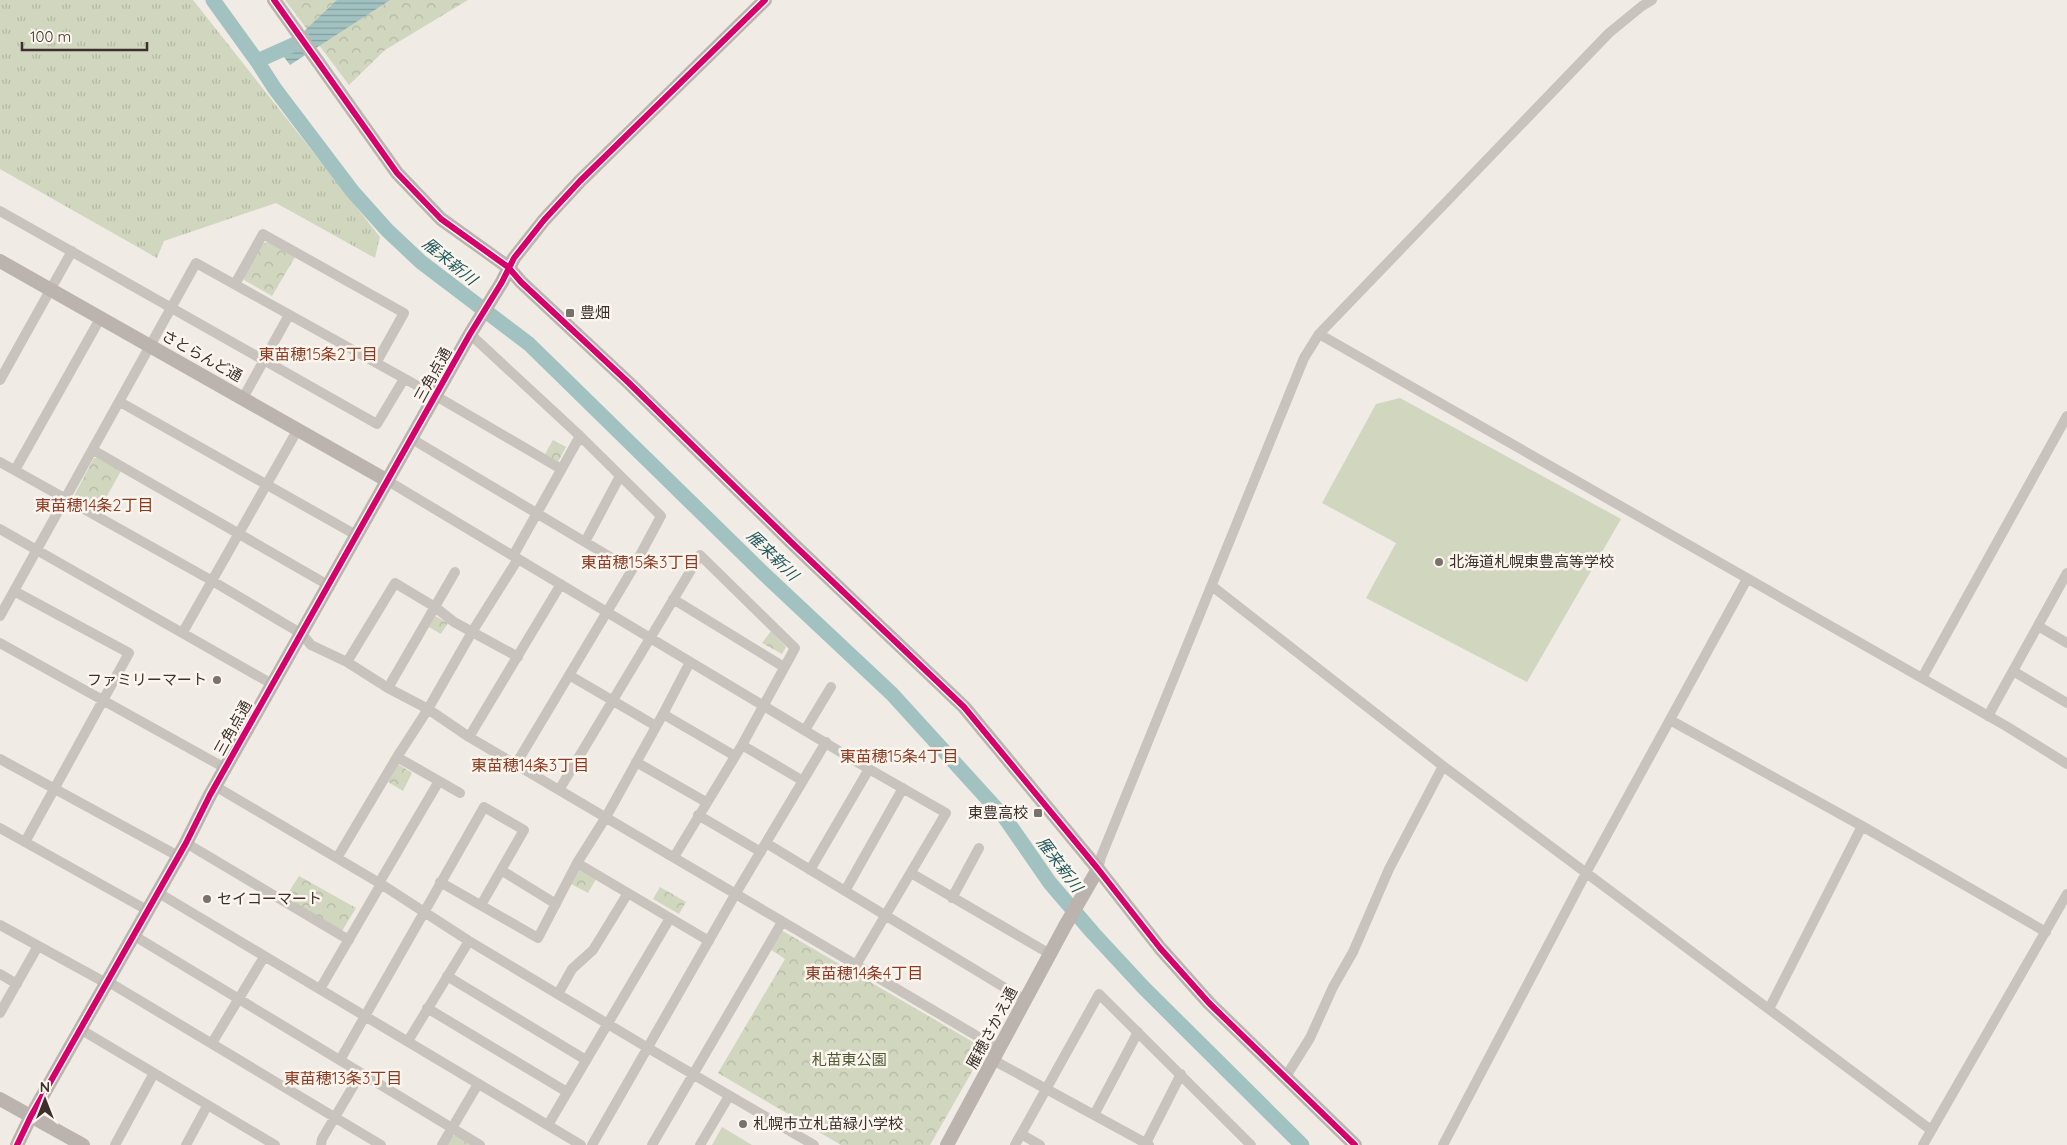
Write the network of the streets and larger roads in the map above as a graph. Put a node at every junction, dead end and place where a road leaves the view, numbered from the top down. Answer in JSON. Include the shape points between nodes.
{"nodes":[{"id":1,"x":765,"y":0,"type":"edge"},
{"id":2,"x":1652,"y":0,"type":"edge"},
{"id":3,"x":278,"y":5,"type":"edge"},
{"id":4,"x":0,"y":211,"type":"edge"},
{"id":5,"x":72,"y":252,"type":"junction"},
{"id":6,"x":0,"y":262,"type":"edge"},
{"id":7,"x":508,"y":267,"type":"junction"},
{"id":8,"x":235,"y":284,"type":"junction"},
{"id":9,"x":51,"y":289,"type":"junction"},
{"id":10,"x":172,"y":307,"type":"junction"},
{"id":11,"x":289,"y":315,"type":"junction"},
{"id":12,"x":101,"y":317,"type":"junction"},
{"id":13,"x":473,"y":329,"type":"junction"},
{"id":14,"x":1319,"y":334,"type":"junction"},
{"id":15,"x":151,"y":346,"type":"junction"},
{"id":16,"x":264,"y":360,"type":"junction"},
{"id":17,"x":376,"y":363,"type":"junction"},
{"id":18,"x":404,"y":379,"type":"junction"},
{"id":19,"x":0,"y":380,"type":"edge"},
{"id":20,"x":436,"y":396,"type":"junction"},
{"id":21,"x":243,"y":398,"type":"junction"},
{"id":22,"x":120,"y":402,"type":"junction"},
{"id":23,"x":2067,"y":417,"type":"edge"},
{"id":24,"x":298,"y":429,"type":"junction"},
{"id":25,"x":580,"y":436,"type":"junction"},
{"id":26,"x":412,"y":439,"type":"junction"},
{"id":27,"x":93,"y":450,"type":"junction"},
{"id":28,"x":0,"y":462,"type":"edge"},
{"id":29,"x":15,"y":470,"type":"junction"},
{"id":30,"x":561,"y":470,"type":"junction"},
{"id":31,"x":620,"y":476,"type":"junction"},
{"id":32,"x":388,"y":480,"type":"junction"},
{"id":33,"x":266,"y":484,"type":"junction"},
{"id":34,"x":66,"y":499,"type":"junction"},
{"id":35,"x":536,"y":513,"type":"junction"},
{"id":36,"x":0,"y":529,"type":"edge"},
{"id":37,"x":239,"y":532,"type":"junction"},
{"id":38,"x":356,"y":535,"type":"junction"},
{"id":39,"x":585,"y":542,"type":"junction"},
{"id":40,"x":37,"y":550,"type":"junction"},
{"id":41,"x":516,"y":558,"type":"junction"},
{"id":42,"x":632,"y":570,"type":"junction"},
{"id":43,"x":455,"y":572,"type":"dead end"},
{"id":44,"x":2066,"y":577,"type":"edge"},
{"id":45,"x":1747,"y":579,"type":"junction"},
{"id":46,"x":213,"y":581,"type":"junction"},
{"id":47,"x":561,"y":584,"type":"junction"},
{"id":48,"x":328,"y":585,"type":"junction"},
{"id":49,"x":1212,"y":586,"type":"junction"},
{"id":50,"x":14,"y":591,"type":"junction"},
{"id":51,"x":673,"y":599,"type":"junction"},
{"id":52,"x":435,"y":607,"type":"junction"},
{"id":53,"x":607,"y":612,"type":"junction"},
{"id":54,"x":0,"y":616,"type":"edge"},
{"id":55,"x":2038,"y":626,"type":"junction"},
{"id":56,"x":183,"y":632,"type":"junction"},
{"id":57,"x":472,"y":632,"type":"junction"},
{"id":58,"x":302,"y":634,"type":"junction"},
{"id":59,"x":650,"y":637,"type":"junction"},
{"id":60,"x":0,"y":643,"type":"edge"},
{"id":61,"x":2067,"y":643,"type":"edge"},
{"id":62,"x":518,"y":657,"type":"junction"},
{"id":63,"x":347,"y":662,"type":"junction"},
{"id":64,"x":690,"y":662,"type":"junction"},
{"id":65,"x":784,"y":667,"type":"junction"},
{"id":66,"x":2013,"y":672,"type":"junction"},
{"id":67,"x":569,"y":675,"type":"junction"},
{"id":68,"x":1922,"y":678,"type":"junction"},
{"id":69,"x":272,"y":684,"type":"junction"},
{"id":70,"x":831,"y":687,"type":"dead end"},
{"id":71,"x":388,"y":688,"type":"junction"},
{"id":72,"x":104,"y":701,"type":"junction"},
{"id":73,"x":612,"y":702,"type":"junction"},
{"id":74,"x":2067,"y":703,"type":"edge"},
{"id":75,"x":763,"y":704,"type":"junction"},
{"id":76,"x":428,"y":710,"type":"junction"},
{"id":77,"x":663,"y":714,"type":"junction"},
{"id":78,"x":1988,"y":716,"type":"junction"},
{"id":79,"x":1670,"y":720,"type":"junction"},
{"id":80,"x":656,"y":726,"type":"junction"},
{"id":81,"x":805,"y":730,"type":"junction"},
{"id":82,"x":469,"y":737,"type":"junction"},
{"id":83,"x":826,"y":742,"type":"junction"},
{"id":84,"x":742,"y":745,"type":"junction"},
{"id":85,"x":735,"y":756,"type":"junction"},
{"id":86,"x":397,"y":757,"type":"junction"},
{"id":87,"x":0,"y":759,"type":"edge"},
{"id":88,"x":636,"y":762,"type":"junction"},
{"id":89,"x":516,"y":764,"type":"junction"},
{"id":90,"x":2067,"y":764,"type":"edge"},
{"id":91,"x":1443,"y":766,"type":"junction"},
{"id":92,"x":225,"y":768,"type":"junction"},
{"id":93,"x":869,"y":769,"type":"junction"},
{"id":94,"x":439,"y":781,"type":"junction"},
{"id":95,"x":803,"y":781,"type":"junction"},
{"id":96,"x":215,"y":786,"type":"junction"},
{"id":97,"x":903,"y":788,"type":"junction"},
{"id":98,"x":54,"y":789,"type":"junction"},
{"id":99,"x":559,"y":790,"type":"junction"},
{"id":100,"x":460,"y":793,"type":"dead end"},
{"id":101,"x":706,"y":802,"type":"junction"},
{"id":102,"x":698,"y":815,"type":"junction"},
{"id":103,"x":606,"y":817,"type":"junction"},
{"id":104,"x":1862,"y":826,"type":"junction"},
{"id":105,"x":0,"y":828,"type":"edge"},
{"id":106,"x":25,"y":842,"type":"junction"},
{"id":107,"x":186,"y":843,"type":"junction"},
{"id":108,"x":763,"y":848,"type":"junction"},
{"id":109,"x":979,"y":848,"type":"dead end"},
{"id":110,"x":178,"y":856,"type":"junction"},
{"id":111,"x":674,"y":857,"type":"junction"},
{"id":112,"x":337,"y":858,"type":"junction"},
{"id":113,"x":577,"y":863,"type":"junction"},
{"id":114,"x":1098,"y":869,"type":"junction"},
{"id":115,"x":501,"y":870,"type":"junction"},
{"id":116,"x":810,"y":870,"type":"junction"},
{"id":117,"x":911,"y":873,"type":"junction"},
{"id":118,"x":1586,"y":873,"type":"junction"},
{"id":119,"x":440,"y":882,"type":"junction"},
{"id":120,"x":380,"y":883,"type":"junction"},
{"id":121,"x":845,"y":891,"type":"junction"},
{"id":122,"x":157,"y":892,"type":"junction"},
{"id":123,"x":736,"y":892,"type":"junction"},
{"id":124,"x":628,"y":893,"type":"junction"},
{"id":125,"x":2067,"y":894,"type":"edge"},
{"id":126,"x":952,"y":898,"type":"junction"},
{"id":127,"x":556,"y":904,"type":"junction"},
{"id":128,"x":481,"y":905,"type":"junction"},
{"id":129,"x":147,"y":910,"type":"junction"},
{"id":130,"x":425,"y":911,"type":"junction"},
{"id":131,"x":886,"y":916,"type":"junction"},
{"id":132,"x":670,"y":918,"type":"junction"},
{"id":133,"x":782,"y":922,"type":"junction"},
{"id":134,"x":0,"y":925,"type":"edge"},
{"id":135,"x":2046,"y":932,"type":"junction"},
{"id":136,"x":132,"y":935,"type":"junction"},
{"id":137,"x":349,"y":940,"type":"junction"},
{"id":138,"x":469,"y":941,"type":"junction"},
{"id":139,"x":709,"y":941,"type":"junction"},
{"id":140,"x":38,"y":946,"type":"junction"},
{"id":141,"x":1050,"y":954,"type":"junction"},
{"id":142,"x":264,"y":957,"type":"junction"},
{"id":143,"x":856,"y":965,"type":"junction"},
{"id":144,"x":0,"y":974,"type":"edge"},
{"id":145,"x":447,"y":976,"type":"junction"},
{"id":146,"x":106,"y":982,"type":"junction"},
{"id":147,"x":17,"y":984,"type":"junction"},
{"id":148,"x":320,"y":989,"type":"junction"},
{"id":149,"x":558,"y":994,"type":"junction"},
{"id":150,"x":239,"y":1000,"type":"junction"},
{"id":151,"x":1025,"y":1000,"type":"junction"},
{"id":152,"x":427,"y":1008,"type":"junction"},
{"id":153,"x":1769,"y":1009,"type":"junction"},
{"id":154,"x":0,"y":1014,"type":"edge"},
{"id":155,"x":365,"y":1016,"type":"junction"},
{"id":156,"x":608,"y":1023,"type":"junction"},
{"id":157,"x":80,"y":1030,"type":"junction"},
{"id":158,"x":1138,"y":1032,"type":"junction"},
{"id":159,"x":408,"y":1041,"type":"junction"},
{"id":160,"x":212,"y":1043,"type":"junction"},
{"id":161,"x":648,"y":1048,"type":"junction"},
{"id":162,"x":996,"y":1054,"type":"junction"},
{"id":163,"x":340,"y":1060,"type":"junction"},
{"id":164,"x":586,"y":1060,"type":"junction"},
{"id":165,"x":361,"y":1073,"type":"junction"},
{"id":166,"x":154,"y":1074,"type":"junction"},
{"id":167,"x":694,"y":1074,"type":"junction"},
{"id":168,"x":1181,"y":1074,"type":"junction"},
{"id":169,"x":1285,"y":1078,"type":"junction"},
{"id":170,"x":478,"y":1084,"type":"junction"},
{"id":171,"x":1046,"y":1088,"type":"junction"},
{"id":172,"x":567,"y":1092,"type":"junction"},
{"id":173,"x":729,"y":1096,"type":"junction"},
{"id":174,"x":0,"y":1098,"type":"edge"},
{"id":175,"x":207,"y":1106,"type":"junction"},
{"id":176,"x":1094,"y":1115,"type":"junction"},
{"id":177,"x":31,"y":1116,"type":"junction"},
{"id":178,"x":336,"y":1118,"type":"junction"},
{"id":179,"x":548,"y":1125,"type":"junction"},
{"id":180,"x":452,"y":1128,"type":"junction"},
{"id":181,"x":1931,"y":1130,"type":"junction"},
{"id":182,"x":1021,"y":1134,"type":"junction"},
{"id":183,"x":261,"y":1141,"type":"edge"},
{"id":184,"x":1146,"y":1144,"type":"edge"},
{"id":185,"x":17,"y":1145,"type":"edge"},
{"id":186,"x":83,"y":1145,"type":"edge"},
{"id":187,"x":115,"y":1145,"type":"edge"},
{"id":188,"x":186,"y":1145,"type":"edge"},
{"id":189,"x":275,"y":1145,"type":"edge"},
{"id":190,"x":321,"y":1145,"type":"edge"},
{"id":191,"x":381,"y":1145,"type":"edge"},
{"id":192,"x":442,"y":1145,"type":"edge"},
{"id":193,"x":480,"y":1145,"type":"edge"},
{"id":194,"x":581,"y":1145,"type":"edge"},
{"id":195,"x":592,"y":1145,"type":"edge"},
{"id":196,"x":652,"y":1145,"type":"edge"},
{"id":197,"x":700,"y":1145,"type":"edge"},
{"id":198,"x":814,"y":1145,"type":"edge"},
{"id":199,"x":948,"y":1145,"type":"edge"},
{"id":200,"x":1015,"y":1145,"type":"edge"},
{"id":201,"x":1040,"y":1145,"type":"edge"},
{"id":202,"x":1251,"y":1145,"type":"edge"},
{"id":203,"x":1355,"y":1145,"type":"edge"},
{"id":204,"x":1443,"y":1145,"type":"edge"},
{"id":205,"x":1923,"y":1145,"type":"edge"}],
"edges":[{"from":1,"to":7,"type":"street","via":[[580,181],[544,220]]},
{"from":2,"to":14,"type":"street","via":[[1609,34]]},
{"from":3,"to":7,"type":"street","via":[[397,173],[423,203],[440,219]]},
{"from":4,"to":5,"type":"street"},
{"from":5,"to":9,"type":"street"},
{"from":5,"to":10,"type":"street"},
{"from":6,"to":9,"type":"street","name":"さとらんど通"},
{"from":7,"to":13,"type":"street","name":"三角点通"},
{"from":7,"to":114,"type":"street","via":[[964,707]]},
{"from":8,"to":10,"type":"street","via":[[196,263]]},
{"from":8,"to":11,"type":"street"},
{"from":8,"to":17,"type":"street","via":[[263,234],[272,239],[404,313]]},
{"from":9,"to":12,"type":"street","name":"さとらんど通"},
{"from":9,"to":19,"type":"street"},
{"from":10,"to":15,"type":"street"},
{"from":10,"to":16,"type":"street"},
{"from":11,"to":16,"type":"street"},
{"from":11,"to":17,"type":"street"},
{"from":12,"to":15,"type":"street","name":"さとらんど通"},
{"from":12,"to":29,"type":"street"},
{"from":13,"to":20,"type":"street","name":"三角点通"},
{"from":13,"to":25,"type":"street"},
{"from":14,"to":45,"type":"street"},
{"from":14,"to":49,"type":"street","via":[[1304,358]]},
{"from":15,"to":21,"type":"street","name":"さとらんど通"},
{"from":15,"to":22,"type":"street"},
{"from":16,"to":18,"type":"street","via":[[377,424]]},
{"from":16,"to":21,"type":"street"},
{"from":17,"to":18,"type":"street"},
{"from":18,"to":20,"type":"street"},
{"from":20,"to":26,"type":"street","name":"三角点通"},
{"from":20,"to":30,"type":"street"},
{"from":21,"to":24,"type":"street","name":"さとらんど通"},
{"from":22,"to":27,"type":"street"},
{"from":22,"to":33,"type":"street"},
{"from":23,"to":68,"type":"street"},
{"from":24,"to":32,"type":"street","name":"さとらんど通"},
{"from":24,"to":33,"type":"street"},
{"from":25,"to":30,"type":"street"},
{"from":25,"to":31,"type":"street"},
{"from":26,"to":32,"type":"street","name":"三角点通"},
{"from":26,"to":35,"type":"street"},
{"from":27,"to":34,"type":"street"},
{"from":27,"to":37,"type":"street"},
{"from":28,"to":29,"type":"street"},
{"from":29,"to":34,"type":"street"},
{"from":30,"to":35,"type":"street"},
{"from":31,"to":39,"type":"street"},
{"from":31,"to":42,"type":"street","via":[[661,516]]},
{"from":32,"to":38,"type":"street","name":"三角点通"},
{"from":32,"to":41,"type":"street"},
{"from":33,"to":37,"type":"street"},
{"from":33,"to":38,"type":"street"},
{"from":34,"to":40,"type":"street"},
{"from":34,"to":46,"type":"street"},
{"from":35,"to":39,"type":"street"},
{"from":35,"to":41,"type":"street"},
{"from":36,"to":40,"type":"street"},
{"from":37,"to":46,"type":"street"},
{"from":37,"to":48,"type":"street"},
{"from":38,"to":48,"type":"street","name":"三角点通"},
{"from":39,"to":42,"type":"street"},
{"from":40,"to":50,"type":"street"},
{"from":40,"to":56,"type":"street"},
{"from":41,"to":47,"type":"street"},
{"from":41,"to":57,"type":"street"},
{"from":42,"to":53,"type":"street"},
{"from":43,"to":52,"type":"street"},
{"from":44,"to":55,"type":"street"},
{"from":45,"to":68,"type":"street"},
{"from":45,"to":79,"type":"street"},
{"from":46,"to":56,"type":"street"},
{"from":46,"to":58,"type":"street"},
{"from":47,"to":53,"type":"street"},
{"from":47,"to":62,"type":"street"},
{"from":48,"to":58,"type":"street","name":"三角点通"},
{"from":49,"to":91,"type":"street"},
{"from":49,"to":114,"type":"street"},
{"from":50,"to":54,"type":"street"},
{"from":50,"to":72,"type":"street","via":[[129,653]]},
{"from":51,"to":59,"type":"street"},
{"from":51,"to":65,"type":"street"},
{"from":51,"to":65,"type":"street","via":[[700,555],[795,648]]},
{"from":52,"to":57,"type":"street"},
{"from":52,"to":63,"type":"street","via":[[395,583]]},
{"from":52,"to":71,"type":"street"},
{"from":53,"to":59,"type":"street"},
{"from":53,"to":67,"type":"street"},
{"from":55,"to":61,"type":"street"},
{"from":55,"to":66,"type":"street"},
{"from":56,"to":69,"type":"street"},
{"from":57,"to":62,"type":"street"},
{"from":57,"to":76,"type":"street"},
{"from":58,"to":63,"type":"street","via":[[311,645]]},
{"from":58,"to":69,"type":"street","name":"三角点通"},
{"from":59,"to":64,"type":"street"},
{"from":59,"to":73,"type":"street"},
{"from":60,"to":72,"type":"street"},
{"from":62,"to":82,"type":"street"},
{"from":63,"to":71,"type":"street"},
{"from":64,"to":75,"type":"street"},
{"from":64,"to":77,"type":"street"},
{"from":65,"to":75,"type":"street"},
{"from":66,"to":74,"type":"street"},
{"from":66,"to":78,"type":"street"},
{"from":67,"to":73,"type":"street"},
{"from":67,"to":89,"type":"street"},
{"from":68,"to":78,"type":"street"},
{"from":69,"to":92,"type":"street","name":"三角点通"},
{"from":70,"to":81,"type":"street"},
{"from":71,"to":76,"type":"street"},
{"from":72,"to":92,"type":"street"},
{"from":72,"to":98,"type":"street"},
{"from":73,"to":80,"type":"street"},
{"from":73,"to":99,"type":"street"},
{"from":75,"to":81,"type":"street"},
{"from":75,"to":84,"type":"street"},
{"from":76,"to":82,"type":"street"},
{"from":76,"to":86,"type":"street"},
{"from":77,"to":80,"type":"street"},
{"from":77,"to":85,"type":"street"},
{"from":78,"to":90,"type":"street"},
{"from":79,"to":104,"type":"street"},
{"from":79,"to":118,"type":"street"},
{"from":80,"to":88,"type":"street"},
{"from":81,"to":83,"type":"street"},
{"from":82,"to":89,"type":"street"},
{"from":83,"to":93,"type":"street"},
{"from":83,"to":95,"type":"street"},
{"from":84,"to":85,"type":"street"},
{"from":84,"to":95,"type":"street"},
{"from":85,"to":101,"type":"street"},
{"from":86,"to":94,"type":"street"},
{"from":86,"to":112,"type":"street"},
{"from":87,"to":98,"type":"street"},
{"from":88,"to":101,"type":"street"},
{"from":88,"to":103,"type":"street"},
{"from":89,"to":99,"type":"street"},
{"from":91,"to":118,"type":"street"},
{"from":91,"to":169,"type":"street","via":[[1389,869],[1353,952],[1310,1038]]},
{"from":92,"to":96,"type":"street","name":"三角点通"},
{"from":93,"to":97,"type":"street"},
{"from":93,"to":116,"type":"street"},
{"from":94,"to":100,"type":"street"},
{"from":94,"to":120,"type":"street"},
{"from":95,"to":108,"type":"street"},
{"from":96,"to":107,"type":"street","name":"三角点通"},
{"from":96,"to":112,"type":"street"},
{"from":97,"to":117,"type":"street","via":[[946,812]]},
{"from":97,"to":121,"type":"street"},
{"from":98,"to":106,"type":"street"},
{"from":98,"to":110,"type":"street"},
{"from":99,"to":103,"type":"street"},
{"from":101,"to":102,"type":"street"},
{"from":102,"to":108,"type":"street"},
{"from":102,"to":111,"type":"street"},
{"from":103,"to":111,"type":"street"},
{"from":103,"to":113,"type":"street"},
{"from":104,"to":135,"type":"street"},
{"from":104,"to":153,"type":"street"},
{"from":105,"to":106,"type":"street"},
{"from":106,"to":129,"type":"street"},
{"from":107,"to":110,"type":"street","name":"三角点通"},
{"from":107,"to":137,"type":"street"},
{"from":108,"to":116,"type":"street"},
{"from":108,"to":123,"type":"street"},
{"from":109,"to":126,"type":"street"},
{"from":110,"to":122,"type":"street","name":"三角点通"},
{"from":111,"to":123,"type":"street"},
{"from":112,"to":120,"type":"street"},
{"from":113,"to":124,"type":"street"},
{"from":113,"to":127,"type":"street"},
{"from":114,"to":141,"type":"street","name":"雁穂さかえ通"},
{"from":114,"to":169,"type":"street","via":[[1209,1004]]},
{"from":115,"to":119,"type":"street","via":[[524,830],[484,807]]},
{"from":115,"to":127,"type":"street"},
{"from":115,"to":128,"type":"street"},
{"from":116,"to":121,"type":"street"},
{"from":117,"to":126,"type":"street"},
{"from":117,"to":131,"type":"street"},
{"from":118,"to":153,"type":"street"},
{"from":118,"to":204,"type":"street"},
{"from":119,"to":128,"type":"street"},
{"from":119,"to":130,"type":"street"},
{"from":120,"to":130,"type":"street"},
{"from":120,"to":137,"type":"street"},
{"from":121,"to":131,"type":"street"},
{"from":122,"to":129,"type":"street","name":"三角点通"},
{"from":122,"to":142,"type":"street"},
{"from":123,"to":133,"type":"street"},
{"from":123,"to":139,"type":"street"},
{"from":124,"to":132,"type":"street"},
{"from":124,"to":149,"type":"street","via":[[594,950],[572,969]]},
{"from":125,"to":135,"type":"street"},
{"from":126,"to":141,"type":"street"},
{"from":127,"to":128,"type":"street","via":[[538,938]]},
{"from":129,"to":136,"type":"street","name":"三角点通"},
{"from":130,"to":138,"type":"street"},
{"from":130,"to":155,"type":"street"},
{"from":131,"to":143,"type":"street"},
{"from":131,"to":151,"type":"street"},
{"from":132,"to":139,"type":"street"},
{"from":132,"to":156,"type":"street"},
{"from":133,"to":143,"type":"street"},
{"from":133,"to":167,"type":"street"},
{"from":134,"to":140,"type":"street"},
{"from":135,"to":181,"type":"street"},
{"from":136,"to":146,"type":"street","name":"三角点通"},
{"from":136,"to":150,"type":"street"},
{"from":137,"to":148,"type":"street"},
{"from":138,"to":145,"type":"street"},
{"from":138,"to":149,"type":"street"},
{"from":139,"to":161,"type":"street"},
{"from":140,"to":146,"type":"street"},
{"from":140,"to":147,"type":"street"},
{"from":141,"to":151,"type":"street","name":"雁穂さかえ通"},
{"from":142,"to":148,"type":"street"},
{"from":142,"to":150,"type":"street"},
{"from":143,"to":162,"type":"street"},
{"from":144,"to":147,"type":"street"},
{"from":145,"to":152,"type":"street"},
{"from":145,"to":164,"type":"street"},
{"from":146,"to":157,"type":"street","name":"三角点通"},
{"from":146,"to":160,"type":"street"},
{"from":147,"to":154,"type":"street"},
{"from":148,"to":155,"type":"street"},
{"from":149,"to":156,"type":"street"},
{"from":150,"to":160,"type":"street"},
{"from":150,"to":163,"type":"street"},
{"from":151,"to":162,"type":"street","name":"雁穂さかえ通"},
{"from":152,"to":159,"type":"street"},
{"from":152,"to":172,"type":"street"},
{"from":153,"to":181,"type":"street"},
{"from":155,"to":159,"type":"street"},
{"from":155,"to":163,"type":"street"},
{"from":156,"to":161,"type":"street"},
{"from":156,"to":164,"type":"street"},
{"from":157,"to":166,"type":"street"},
{"from":157,"to":177,"type":"street","name":"三角点通"},
{"from":158,"to":168,"type":"street"},
{"from":158,"to":171,"type":"street","via":[[1099,994]]},
{"from":158,"to":176,"type":"street"},
{"from":159,"to":170,"type":"street"},
{"from":160,"to":178,"type":"street"},
{"from":161,"to":167,"type":"street"},
{"from":161,"to":195,"type":"street"},
{"from":162,"to":171,"type":"street"},
{"from":162,"to":199,"type":"street","name":"雁穂さかえ通"},
{"from":163,"to":165,"type":"street"},
{"from":164,"to":172,"type":"street"},
{"from":165,"to":178,"type":"street"},
{"from":165,"to":180,"type":"street"},
{"from":166,"to":175,"type":"street"},
{"from":166,"to":187,"type":"street"},
{"from":167,"to":173,"type":"street"},
{"from":167,"to":196,"type":"street"},
{"from":168,"to":184,"type":"street"},
{"from":168,"to":202,"type":"street"},
{"from":169,"to":203,"type":"street"},
{"from":170,"to":179,"type":"street"},
{"from":170,"to":180,"type":"street"},
{"from":171,"to":176,"type":"street"},
{"from":171,"to":182,"type":"street"},
{"from":172,"to":179,"type":"street"},
{"from":173,"to":197,"type":"street"},
{"from":173,"to":198,"type":"street"},
{"from":174,"to":177,"type":"street"},
{"from":175,"to":183,"type":"street"},
{"from":175,"to":188,"type":"street"},
{"from":176,"to":184,"type":"street"},
{"from":177,"to":185,"type":"street","name":"三角点通"},
{"from":177,"to":186,"type":"street"},
{"from":178,"to":190,"type":"street"},
{"from":178,"to":191,"type":"street"},
{"from":179,"to":194,"type":"street"},
{"from":180,"to":192,"type":"street"},
{"from":180,"to":193,"type":"street"},
{"from":181,"to":205,"type":"street"},
{"from":182,"to":200,"type":"street"},
{"from":182,"to":201,"type":"street"},
{"from":183,"to":189,"type":"street"}]}
